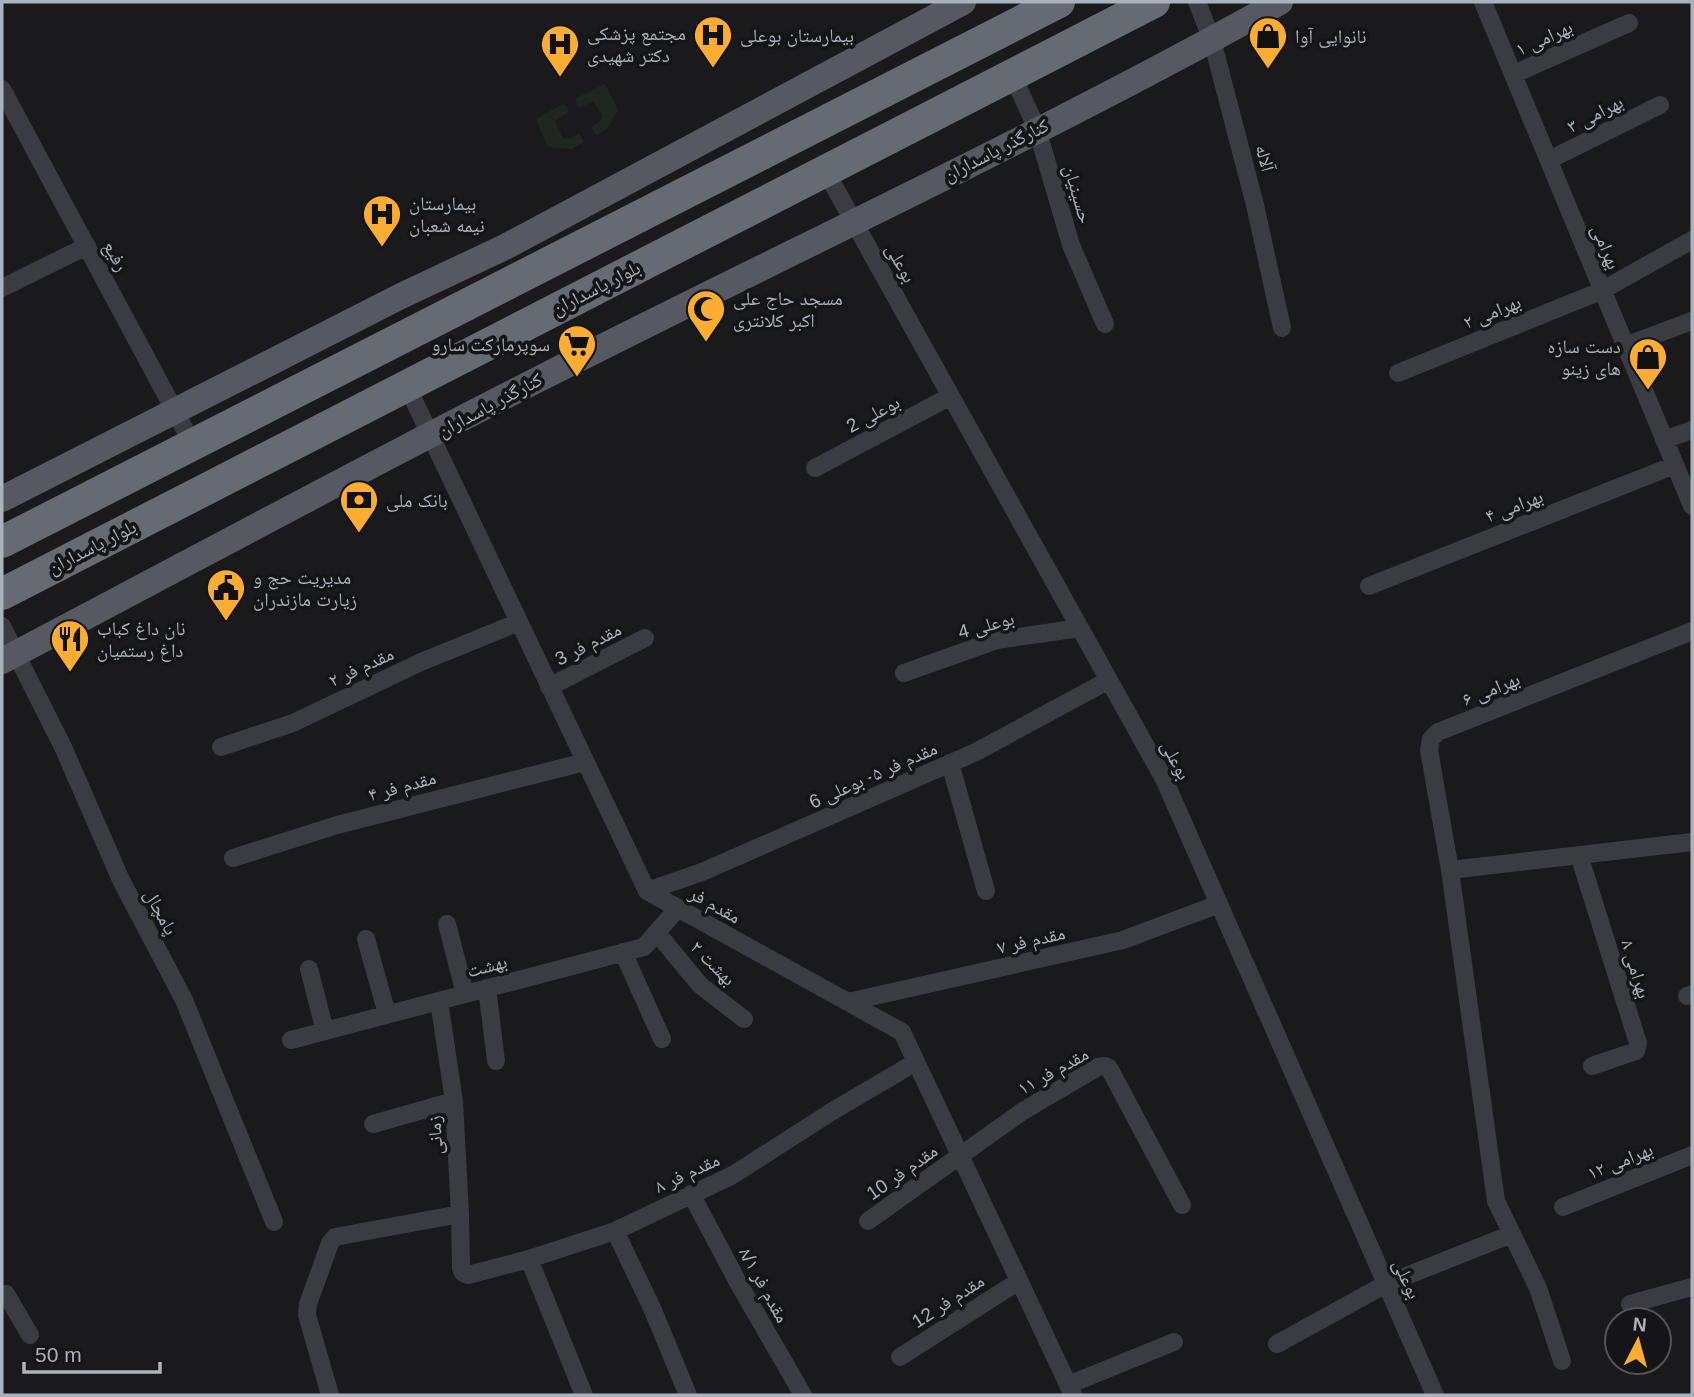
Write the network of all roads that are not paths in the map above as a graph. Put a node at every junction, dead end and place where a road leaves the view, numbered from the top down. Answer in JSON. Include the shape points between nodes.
{"nodes":[{"id":1,"x":963,"y":2,"type":"edge"},
{"id":2,"x":1059,"y":2,"type":"edge"},
{"id":3,"x":1154,"y":2,"type":"edge"},
{"id":4,"x":1197,"y":2,"type":"edge"},
{"id":5,"x":1280,"y":2,"type":"edge"},
{"id":6,"x":1483,"y":2,"type":"edge"},
{"id":7,"x":1629,"y":23,"type":"dead end"},
{"id":8,"x":1212,"y":40,"type":"junction"},
{"id":9,"x":1514,"y":74,"type":"junction"},
{"id":10,"x":1012,"y":75,"type":"junction"},
{"id":11,"x":2,"y":89,"type":"edge"},
{"id":12,"x":1660,"y":105,"type":"dead end"},
{"id":13,"x":1037,"y":130,"type":"junction"},
{"id":14,"x":1549,"y":160,"type":"junction"},
{"id":15,"x":825,"y":170,"type":"junction"},
{"id":16,"x":855,"y":222,"type":"junction"},
{"id":17,"x":1692,"y":240,"type":"edge"},
{"id":18,"x":87,"y":246,"type":"junction"},
{"id":19,"x":2,"y":288,"type":"edge"},
{"id":20,"x":1601,"y":290,"type":"junction"},
{"id":21,"x":1692,"y":321,"type":"edge"},
{"id":22,"x":1105,"y":324,"type":"dead end"},
{"id":23,"x":1282,"y":328,"type":"dead end"},
{"id":24,"x":1625,"y":346,"type":"junction"},
{"id":25,"x":1398,"y":373,"type":"dead end"},
{"id":26,"x":407,"y":386,"type":"junction"},
{"id":27,"x":951,"y":396,"type":"junction"},
{"id":28,"x":175,"y":409,"type":"junction"},
{"id":29,"x":1692,"y":430,"type":"edge"},
{"id":30,"x":430,"y":436,"type":"junction"},
{"id":31,"x":1664,"y":440,"type":"junction"},
{"id":32,"x":192,"y":443,"type":"junction"},
{"id":33,"x":1675,"y":465,"type":"junction"},
{"id":34,"x":815,"y":468,"type":"dead end"},
{"id":35,"x":2,"y":499,"type":"edge"},
{"id":36,"x":1692,"y":506,"type":"edge"},
{"id":37,"x":2,"y":542,"type":"edge"},
{"id":38,"x":1369,"y":586,"type":"dead end"},
{"id":39,"x":2,"y":594,"type":"edge"},
{"id":40,"x":519,"y":622,"type":"junction"},
{"id":41,"x":2,"y":626,"type":"edge"},
{"id":42,"x":1080,"y":628,"type":"junction"},
{"id":43,"x":1692,"y":631,"type":"edge"},
{"id":44,"x":645,"y":638,"type":"dead end"},
{"id":45,"x":9,"y":657,"type":"edge"},
{"id":46,"x":904,"y":673,"type":"dead end"},
{"id":47,"x":1110,"y":680,"type":"junction"},
{"id":48,"x":549,"y":687,"type":"junction"},
{"id":49,"x":221,"y":747,"type":"dead end"},
{"id":50,"x":585,"y":762,"type":"junction"},
{"id":51,"x":950,"y":764,"type":"junction"},
{"id":52,"x":1692,"y":842,"type":"edge"},
{"id":53,"x":1579,"y":855,"type":"junction"},
{"id":54,"x":233,"y":858,"type":"dead end"},
{"id":55,"x":1450,"y":870,"type":"junction"},
{"id":56,"x":647,"y":891,"type":"junction"},
{"id":57,"x":986,"y":891,"type":"dead end"},
{"id":58,"x":1219,"y":904,"type":"junction"},
{"id":59,"x":678,"y":908,"type":"junction"},
{"id":60,"x":447,"y":923,"type":"dead end"},
{"id":61,"x":657,"y":933,"type":"junction"},
{"id":62,"x":366,"y":939,"type":"dead end"},
{"id":63,"x":623,"y":952,"type":"junction"},
{"id":64,"x":309,"y":969,"type":"dead end"},
{"id":65,"x":486,"y":988,"type":"junction"},
{"id":66,"x":465,"y":994,"type":"junction"},
{"id":67,"x":439,"y":1001,"type":"junction"},
{"id":68,"x":848,"y":1002,"type":"junction"},
{"id":69,"x":387,"y":1014,"type":"junction"},
{"id":70,"x":744,"y":1019,"type":"dead end"},
{"id":71,"x":325,"y":1031,"type":"junction"},
{"id":72,"x":662,"y":1038,"type":"dead end"},
{"id":73,"x":291,"y":1040,"type":"dead end"},
{"id":74,"x":496,"y":1061,"type":"dead end"},
{"id":75,"x":916,"y":1062,"type":"junction"},
{"id":76,"x":1592,"y":1066,"type":"dead end"},
{"id":77,"x":454,"y":1101,"type":"junction"},
{"id":78,"x":373,"y":1124,"type":"dead end"},
{"id":79,"x":1692,"y":1155,"type":"edge"},
{"id":80,"x":960,"y":1156,"type":"junction"},
{"id":81,"x":691,"y":1194,"type":"junction"},
{"id":82,"x":1182,"y":1205,"type":"dead end"},
{"id":83,"x":1563,"y":1207,"type":"dead end"},
{"id":84,"x":460,"y":1214,"type":"junction"},
{"id":85,"x":868,"y":1221,"type":"dead end"},
{"id":86,"x":274,"y":1222,"type":"dead end"},
{"id":87,"x":615,"y":1231,"type":"junction"},
{"id":88,"x":1512,"y":1234,"type":"junction"},
{"id":89,"x":529,"y":1259,"type":"junction"},
{"id":90,"x":461,"y":1268,"type":"joint"},
{"id":91,"x":1019,"y":1281,"type":"junction"},
{"id":92,"x":1386,"y":1284,"type":"junction"},
{"id":93,"x":1692,"y":1287,"type":"edge"},
{"id":94,"x":8,"y":1293,"type":"edge"},
{"id":95,"x":1630,"y":1304,"type":"dead end"},
{"id":96,"x":30,"y":1335,"type":"dead end"},
{"id":97,"x":1174,"y":1342,"type":"dead end"},
{"id":98,"x":1277,"y":1344,"type":"dead end"},
{"id":99,"x":900,"y":1357,"type":"dead end"},
{"id":100,"x":1562,"y":1361,"type":"dead end"},
{"id":101,"x":1070,"y":1390,"type":"edge"},
{"id":102,"x":330,"y":1395,"type":"edge"},
{"id":103,"x":584,"y":1395,"type":"edge"},
{"id":104,"x":688,"y":1395,"type":"edge"},
{"id":105,"x":803,"y":1395,"type":"edge"},
{"id":106,"x":1435,"y":1395,"type":"edge"}],
"edges":[{"from":1,"to":28,"type":"main road","via":[[505,247]]},
{"from":2,"to":32,"type":"highway"},
{"from":3,"to":10,"type":"highway","name":"بلوار پاسداران"},
{"from":4,"to":8,"type":"street","name":"آلاله"},
{"from":5,"to":8,"type":"main road","name":"کنارگذر پاسداران"},
{"from":6,"to":9,"type":"street","name":"بهرامی"},
{"from":7,"to":9,"type":"street","name":"بهرامی ۱"},
{"from":8,"to":13,"type":"main road","name":"کنارگذر پاسداران"},
{"from":8,"to":23,"type":"street","name":"آلاله"},
{"from":9,"to":14,"type":"street","name":"بهرامی"},
{"from":10,"to":13,"type":"street","name":"حسینیان"},
{"from":10,"to":15,"type":"highway","name":"بلوار پاسداران"},
{"from":11,"to":18,"type":"street","name":"رفیع"},
{"from":12,"to":14,"type":"street","name":"بهرامی ۳"},
{"from":13,"to":16,"type":"main road","name":"کنارگذر پاسداران"},
{"from":13,"to":22,"type":"street","name":"حسینیان","via":[[1071,245]]},
{"from":14,"to":20,"type":"street","name":"بهرامی"},
{"from":15,"to":16,"type":"street","name":"بوعلی"},
{"from":15,"to":26,"type":"highway","name":"بلوار پاسداران"},
{"from":16,"to":27,"type":"street","name":"بوعلی"},
{"from":16,"to":30,"type":"main road","name":"کنارگذر پاسداران"},
{"from":17,"to":20,"type":"street","name":"بهرامی ۲"},
{"from":18,"to":19,"type":"street"},
{"from":18,"to":28,"type":"street","name":"رفیع"},
{"from":20,"to":24,"type":"street","name":"بهرامی"},
{"from":20,"to":25,"type":"street","name":"بهرامی ۲"},
{"from":21,"to":24,"type":"street"},
{"from":24,"to":31,"type":"street","name":"بهرامی"},
{"from":26,"to":30,"type":"street"},
{"from":26,"to":39,"type":"highway","name":"بلوار پاسداران"},
{"from":27,"to":34,"type":"street","name":"بوعلی 2"},
{"from":27,"to":42,"type":"street","name":"بوعلی"},
{"from":28,"to":32,"type":"street","name":"رفیع"},
{"from":28,"to":35,"type":"main road"},
{"from":29,"to":31,"type":"street"},
{"from":30,"to":40,"type":"street"},
{"from":30,"to":45,"type":"main road","name":"کنارگذر پاسداران"},
{"from":31,"to":33,"type":"street","name":"بهرامی"},
{"from":32,"to":37,"type":"highway"},
{"from":33,"to":36,"type":"street","name":"بهرامی"},
{"from":33,"to":38,"type":"street","name":"بهرامی ۴"},
{"from":40,"to":48,"type":"street"},
{"from":40,"to":49,"type":"street","name":"مقدم فر ۲","via":[[293,723]]},
{"from":41,"to":45,"type":"street","name":"پامچال"},
{"from":42,"to":46,"type":"street","name":"بوعلی 4","via":[[997,640]]},
{"from":42,"to":47,"type":"street","name":"بوعلی"},
{"from":43,"to":55,"type":"street","name":"بهرامی ۶","via":[[1438,732],[1429,750]]},
{"from":44,"to":48,"type":"street","name":"مقدم فر 3"},
{"from":45,"to":86,"type":"street","name":"پامچال","via":[[63,747],[121,880],[184,1000]]},
{"from":47,"to":51,"type":"street","name":"مقدم فر ۵- بوعلی 6"},
{"from":47,"to":58,"type":"street","name":"بوعلی","via":[[1164,779]]},
{"from":48,"to":50,"type":"street"},
{"from":50,"to":54,"type":"street","name":"مقدم فر ۴","via":[[337,825]]},
{"from":50,"to":56,"type":"street"},
{"from":51,"to":56,"type":"street","name":"مقدم فر ۵- بوعلی 6","via":[[702,872]]},
{"from":51,"to":57,"type":"street"},
{"from":52,"to":53,"type":"street"},
{"from":53,"to":55,"type":"street"},
{"from":53,"to":76,"type":"street","name":"بهرامی ۸","via":[[1638,1043],[1636,1051]]},
{"from":55,"to":88,"type":"street","name":"بهرامی ۶","via":[[1496,1201]]},
{"from":56,"to":59,"type":"street","name":"مقدم فر"},
{"from":58,"to":68,"type":"street","name":"مقدم فر ۷","via":[[1123,940]]},
{"from":58,"to":92,"type":"street","name":"بوعلی"},
{"from":59,"to":61,"type":"street","name":"بهشت"},
{"from":59,"to":68,"type":"street","name":"مقدم فر"},
{"from":60,"to":66,"type":"street"},
{"from":61,"to":63,"type":"street","name":"بهشت","via":[[644,947]]},
{"from":61,"to":70,"type":"street","name":"بهشت ۲","via":[[700,985]]},
{"from":62,"to":69,"type":"street"},
{"from":63,"to":65,"type":"street","name":"بهشت"},
{"from":63,"to":72,"type":"street"},
{"from":64,"to":71,"type":"street"},
{"from":65,"to":66,"type":"street","name":"بهشت"},
{"from":65,"to":74,"type":"street"},
{"from":66,"to":67,"type":"street","name":"بهشت"},
{"from":67,"to":69,"type":"street","name":"بهشت"},
{"from":67,"to":77,"type":"street","name":"زمانی"},
{"from":68,"to":75,"type":"street","name":"مقدم فر","via":[[902,1032]]},
{"from":69,"to":71,"type":"street","name":"بهشت"},
{"from":71,"to":73,"type":"street","name":"بهشت"},
{"from":75,"to":80,"type":"street","name":"مقدم فر"},
{"from":75,"to":81,"type":"street","name":"مقدم فر ۸","via":[[733,1175]]},
{"from":77,"to":78,"type":"street"},
{"from":77,"to":84,"type":"street","name":"زمانی"},
{"from":79,"to":83,"type":"street","name":"بهرامی ۱۲"},
{"from":80,"to":82,"type":"street","name":"مقدم فر ۱۱","via":[[1023,1111],[1105,1066]]},
{"from":80,"to":85,"type":"street","name":"مقدم فر 10"},
{"from":80,"to":91,"type":"street","name":"مقدم فر"},
{"from":81,"to":87,"type":"street","name":"مقدم فر ۸"},
{"from":81,"to":105,"type":"street","name":"مقدم فر ۸/۱"},
{"from":84,"to":90,"type":"street","name":"زمانی"},
{"from":84,"to":102,"type":"street","via":[[341,1234],[330,1243],[307,1315]]},
{"from":87,"to":89,"type":"street","name":"مقدم فر ۸"},
{"from":87,"to":104,"type":"street"},
{"from":88,"to":92,"type":"street"},
{"from":88,"to":100,"type":"street","name":"بهرامی ۶","via":[[1538,1288]]},
{"from":89,"to":90,"type":"street","name":"مقدم فر ۸","via":[[468,1275]]},
{"from":89,"to":103,"type":"street"},
{"from":91,"to":99,"type":"street","name":"مقدم فر 12"},
{"from":91,"to":101,"type":"street","name":"مقدم فر"},
{"from":92,"to":98,"type":"street"},
{"from":92,"to":106,"type":"street","name":"بوعلی"},
{"from":93,"to":95,"type":"street"},
{"from":94,"to":96,"type":"street"},
{"from":97,"to":101,"type":"street"}]}
